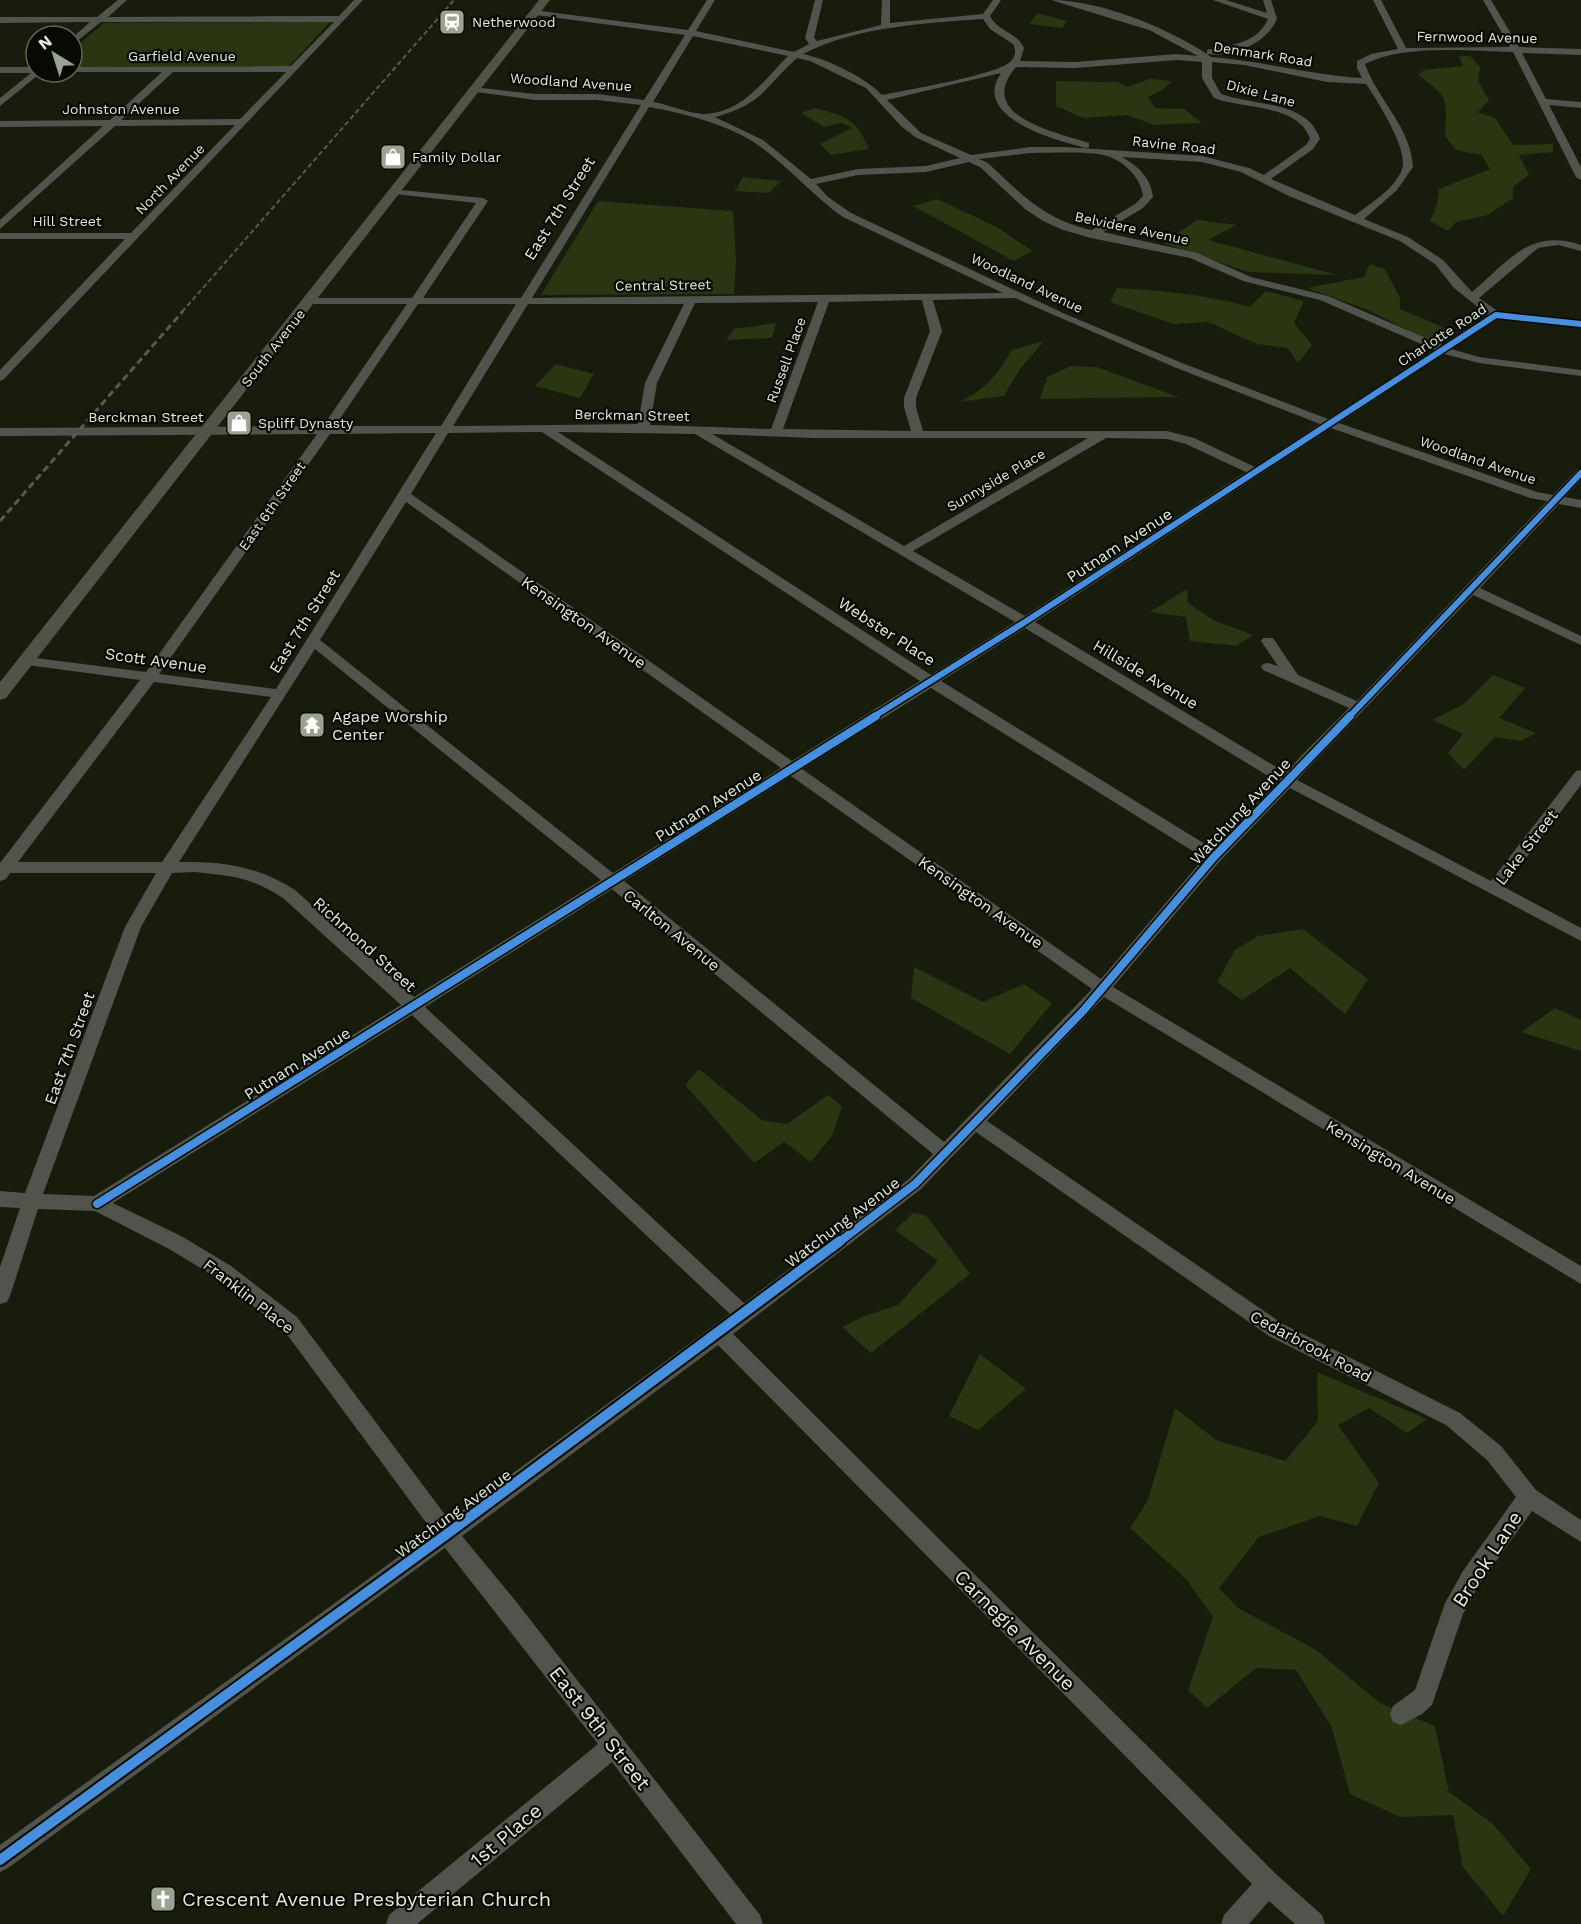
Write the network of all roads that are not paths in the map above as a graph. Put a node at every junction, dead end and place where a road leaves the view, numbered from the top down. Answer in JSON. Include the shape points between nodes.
{"nodes":[{"id":1,"x":123,"y":0,"type":"edge"},
{"id":2,"x":359,"y":0,"type":"edge"},
{"id":3,"x":545,"y":0,"type":"edge"},
{"id":4,"x":711,"y":0,"type":"edge"},
{"id":5,"x":819,"y":0,"type":"edge"},
{"id":6,"x":886,"y":0,"type":"edge"},
{"id":7,"x":998,"y":0,"type":"edge"},
{"id":8,"x":1055,"y":0,"type":"edge"},
{"id":9,"x":1216,"y":0,"type":"edge"},
{"id":10,"x":1267,"y":0,"type":"edge"},
{"id":11,"x":1377,"y":0,"type":"edge"},
{"id":12,"x":1487,"y":0,"type":"edge"},
{"id":13,"x":536,"y":12,"type":"junction"},
{"id":14,"x":986,"y":16,"type":"junction"},
{"id":15,"x":1273,"y":18,"type":"junction"},
{"id":16,"x":341,"y":19,"type":"junction"},
{"id":17,"x":0,"y":20,"type":"edge"},
{"id":18,"x":98,"y":20,"type":"junction"},
{"id":19,"x":885,"y":28,"type":"junction"},
{"id":20,"x":84,"y":32,"type":"edge"},
{"id":21,"x":691,"y":33,"type":"junction"},
{"id":22,"x":816,"y":45,"type":"junction"},
{"id":23,"x":1402,"y":50,"type":"junction"},
{"id":24,"x":1517,"y":51,"type":"junction"},
{"id":25,"x":1581,"y":51,"type":"edge"},
{"id":26,"x":797,"y":54,"type":"junction"},
{"id":27,"x":1203,"y":56,"type":"junction"},
{"id":28,"x":1015,"y":64,"type":"junction"},
{"id":29,"x":292,"y":69,"type":"junction"},
{"id":30,"x":0,"y":70,"type":"edge"},
{"id":31,"x":84,"y":70,"type":"edge"},
{"id":32,"x":170,"y":70,"type":"junction"},
{"id":33,"x":24,"y":71,"type":"edge"},
{"id":34,"x":1368,"y":81,"type":"junction"},
{"id":35,"x":24,"y":82,"type":"edge"},
{"id":36,"x":476,"y":89,"type":"junction"},
{"id":37,"x":881,"y":98,"type":"junction"},
{"id":38,"x":1543,"y":102,"type":"junction"},
{"id":39,"x":0,"y":103,"type":"edge"},
{"id":40,"x":645,"y":103,"type":"junction"},
{"id":41,"x":1581,"y":105,"type":"edge"},
{"id":42,"x":706,"y":117,"type":"junction"},
{"id":43,"x":243,"y":122,"type":"junction"},
{"id":44,"x":111,"y":123,"type":"junction"},
{"id":45,"x":0,"y":124,"type":"edge"},
{"id":46,"x":1107,"y":152,"type":"junction"},
{"id":47,"x":972,"y":159,"type":"junction"},
{"id":48,"x":1581,"y":177,"type":"edge"},
{"id":49,"x":1264,"y":180,"type":"junction"},
{"id":50,"x":809,"y":182,"type":"junction"},
{"id":51,"x":395,"y":191,"type":"junction"},
{"id":52,"x":1357,"y":219,"type":"junction"},
{"id":53,"x":0,"y":226,"type":"edge"},
{"id":54,"x":1090,"y":235,"type":"junction"},
{"id":55,"x":0,"y":236,"type":"edge"},
{"id":56,"x":135,"y":236,"type":"junction"},
{"id":57,"x":1581,"y":248,"type":"edge"},
{"id":58,"x":926,"y":296,"type":"junction"},
{"id":59,"x":1017,"y":296,"type":"junction"},
{"id":60,"x":825,"y":298,"type":"junction"},
{"id":61,"x":1472,"y":298,"type":"junction"},
{"id":62,"x":691,"y":300,"type":"junction"},
{"id":63,"x":309,"y":301,"type":"junction"},
{"id":64,"x":415,"y":301,"type":"junction"},
{"id":65,"x":523,"y":301,"type":"junction"},
{"id":66,"x":1496,"y":315,"type":"junction"},
{"id":67,"x":1581,"y":324,"type":"edge"},
{"id":68,"x":1442,"y":350,"type":"junction"},
{"id":69,"x":1581,"y":373,"type":"edge"},
{"id":70,"x":0,"y":376,"type":"edge"},
{"id":71,"x":1331,"y":424,"type":"junction"},
{"id":72,"x":643,"y":428,"type":"junction"},
{"id":73,"x":545,"y":429,"type":"junction"},
{"id":74,"x":443,"y":430,"type":"junction"},
{"id":75,"x":325,"y":431,"type":"junction"},
{"id":76,"x":699,"y":431,"type":"junction"},
{"id":77,"x":0,"y":432,"type":"edge"},
{"id":78,"x":207,"y":432,"type":"junction"},
{"id":79,"x":776,"y":433,"type":"junction"},
{"id":80,"x":918,"y":434,"type":"junction"},
{"id":81,"x":1104,"y":435,"type":"junction"},
{"id":82,"x":1256,"y":472,"type":"junction"},
{"id":83,"x":1581,"y":473,"type":"edge"},
{"id":84,"x":404,"y":494,"type":"junction"},
{"id":85,"x":1556,"y":501,"type":"junction"},
{"id":86,"x":1581,"y":504,"type":"edge"},
{"id":87,"x":904,"y":551,"type":"junction"},
{"id":88,"x":1470,"y":588,"type":"junction"},
{"id":89,"x":1025,"y":622,"type":"junction"},
{"id":90,"x":313,"y":641,"type":"junction"},
{"id":91,"x":1268,"y":641,"type":"dead end"},
{"id":92,"x":1581,"y":641,"type":"edge"},
{"id":93,"x":27,"y":661,"type":"junction"},
{"id":94,"x":1268,"y":667,"type":"dead end"},
{"id":95,"x":150,"y":677,"type":"junction"},
{"id":96,"x":1292,"y":677,"type":"junction"},
{"id":97,"x":930,"y":681,"type":"junction"},
{"id":98,"x":0,"y":694,"type":"edge"},
{"id":99,"x":280,"y":694,"type":"junction"},
{"id":100,"x":1359,"y":707,"type":"junction"},
{"id":101,"x":791,"y":768,"type":"junction"},
{"id":102,"x":1581,"y":775,"type":"edge"},
{"id":103,"x":1288,"y":781,"type":"junction"},
{"id":104,"x":1214,"y":857,"type":"junction"},
{"id":105,"x":167,"y":867,"type":"junction"},
{"id":106,"x":3,"y":870,"type":"edge"},
{"id":107,"x":612,"y":881,"type":"junction"},
{"id":108,"x":1494,"y":889,"type":"junction"},
{"id":109,"x":1581,"y":935,"type":"edge"},
{"id":110,"x":1102,"y":988,"type":"junction"},
{"id":111,"x":414,"y":1006,"type":"junction"},
{"id":112,"x":975,"y":1122,"type":"junction"},
{"id":113,"x":945,"y":1153,"type":"junction"},
{"id":114,"x":0,"y":1199,"type":"edge"},
{"id":115,"x":32,"y":1200,"type":"junction"},
{"id":116,"x":97,"y":1204,"type":"junction"},
{"id":117,"x":1581,"y":1276,"type":"edge"},
{"id":118,"x":0,"y":1296,"type":"edge"},
{"id":119,"x":743,"y":1314,"type":"junction"},
{"id":120,"x":719,"y":1333,"type":"junction"},
{"id":121,"x":1529,"y":1497,"type":"junction"},
{"id":122,"x":1581,"y":1532,"type":"edge"},
{"id":123,"x":447,"y":1534,"type":"junction"},
{"id":124,"x":1401,"y":1714,"type":"dead end"},
{"id":125,"x":614,"y":1746,"type":"junction"},
{"id":126,"x":0,"y":1860,"type":"edge"},
{"id":127,"x":1268,"y":1884,"type":"junction"},
{"id":128,"x":398,"y":1924,"type":"edge"},
{"id":129,"x":751,"y":1924,"type":"edge"},
{"id":130,"x":1233,"y":1924,"type":"edge"},
{"id":131,"x":1313,"y":1924,"type":"edge"}],
"edges":[{"from":1,"to":18,"type":"street"},
{"from":2,"to":16,"type":"street","name":"North Avenue"},
{"from":3,"to":13,"type":"main road","name":"South Avenue"},
{"from":4,"to":21,"type":"street","name":"East 7th Street"},
{"from":5,"to":22,"type":"street","via":[[809,38]]},
{"from":6,"to":19,"type":"street"},
{"from":7,"to":14,"type":"street"},
{"from":8,"to":27,"type":"street","via":[[1159,29]]},
{"from":9,"to":15,"type":"street"},
{"from":10,"to":15,"type":"street"},
{"from":11,"to":23,"type":"street"},
{"from":12,"to":24,"type":"street"},
{"from":13,"to":21,"type":"street","name":"Belvidere Avenue"},
{"from":13,"to":36,"type":"main road","name":"South Avenue"},
{"from":14,"to":19,"type":"street"},
{"from":14,"to":28,"type":"street","via":[[994,30],[1018,43],[1020,53]]},
{"from":15,"to":27,"type":"street","via":[[1270,28],[1255,39]]},
{"from":16,"to":18,"type":"street"},
{"from":16,"to":29,"type":"street","name":"North Avenue"},
{"from":17,"to":18,"type":"street"},
{"from":18,"to":20,"type":"street"},
{"from":19,"to":22,"type":"street"},
{"from":21,"to":26,"type":"street","name":"Belvidere Avenue"},
{"from":21,"to":40,"type":"street","name":"East 7th Street"},
{"from":22,"to":26,"type":"street"},
{"from":23,"to":24,"type":"street","name":"Fernwood Avenue"},
{"from":23,"to":34,"type":"street","name":"Fernwood Avenue","via":[[1365,57],[1360,63]]},
{"from":24,"to":25,"type":"street","name":"Fernwood Avenue"},
{"from":24,"to":38,"type":"street"},
{"from":26,"to":37,"type":"street","name":"Belvidere Avenue","via":[[861,81]]},
{"from":26,"to":42,"type":"street","via":[[753,98]]},
{"from":27,"to":28,"type":"street","name":"Denmark Road","via":[[1075,65]]},
{"from":27,"to":34,"type":"street","name":"Denmark Road","via":[[1327,78]]},
{"from":27,"to":49,"type":"street","name":"Dixie Lane","via":[[1207,78],[1217,96],[1296,116],[1315,132],[1310,147]]},
{"from":28,"to":37,"type":"street","name":"Denmark Road","via":[[994,73]]},
{"from":28,"to":46,"type":"street","via":[[998,91],[1010,112],[1041,131]]},
{"from":29,"to":32,"type":"street","name":"Garfield Avenue"},
{"from":29,"to":43,"type":"street","name":"North Avenue"},
{"from":30,"to":33,"type":"street"},
{"from":31,"to":32,"type":"street","name":"Garfield Avenue"},
{"from":32,"to":44,"type":"street"},
{"from":34,"to":52,"type":"street","via":[[1404,149],[1408,167],[1400,180]]},
{"from":35,"to":39,"type":"street"},
{"from":36,"to":40,"type":"street","name":"Woodland Avenue","via":[[535,97]]},
{"from":36,"to":51,"type":"main road","name":"South Avenue"},
{"from":37,"to":47,"type":"street","name":"Belvidere Avenue","via":[[918,135]]},
{"from":38,"to":41,"type":"street"},
{"from":38,"to":48,"type":"street"},
{"from":40,"to":42,"type":"street","name":"Woodland Avenue"},
{"from":40,"to":65,"type":"street","name":"East 7th Street"},
{"from":42,"to":50,"type":"street","name":"Woodland Avenue","via":[[760,142]]},
{"from":43,"to":44,"type":"street","name":"Johnston Avenue"},
{"from":43,"to":56,"type":"street","name":"North Avenue"},
{"from":44,"to":45,"type":"street","name":"Johnston Avenue"},
{"from":44,"to":53,"type":"street"},
{"from":46,"to":47,"type":"street","name":"Ravine Road","via":[[1031,150]]},
{"from":46,"to":49,"type":"street","name":"Ravine Road","via":[[1202,159]]},
{"from":46,"to":54,"type":"street","via":[[1130,165],[1148,188],[1148,197],[1139,207]]},
{"from":47,"to":50,"type":"street","name":"Ravine Road","via":[[926,169],[858,172]]},
{"from":47,"to":54,"type":"street","name":"Belvidere Avenue","via":[[1047,219]]},
{"from":49,"to":52,"type":"street","name":"Ravine Road"},
{"from":50,"to":59,"type":"street","name":"Woodland Avenue","via":[[824,199],[847,215]]},
{"from":51,"to":63,"type":"main road","name":"South Avenue"},
{"from":51,"to":64,"type":"street","name":"East 6th Street","via":[[483,201]]},
{"from":52,"to":61,"type":"street","name":"Ravine Road","via":[[1425,251]]},
{"from":54,"to":68,"type":"street","name":"Belvidere Avenue","via":[[1193,255],[1247,279],[1324,298]]},
{"from":55,"to":56,"type":"street","name":"Hill Street"},
{"from":56,"to":70,"type":"street","name":"North Avenue"},
{"from":57,"to":61,"type":"street","via":[[1559,240],[1534,246]]},
{"from":58,"to":59,"type":"street","name":"Central Street"},
{"from":58,"to":60,"type":"street","name":"Central Street"},
{"from":58,"to":80,"type":"street","via":[[936,331],[910,398]]},
{"from":59,"to":71,"type":"street","name":"Woodland Avenue","via":[[1178,365]]},
{"from":60,"to":62,"type":"street","name":"Central Street"},
{"from":60,"to":79,"type":"street","name":"Russell Place"},
{"from":61,"to":66,"type":"street","name":"Ravine Road"},
{"from":62,"to":65,"type":"street","name":"Central Street"},
{"from":62,"to":72,"type":"street","via":[[651,383]]},
{"from":63,"to":64,"type":"street","name":"Central Street"},
{"from":63,"to":78,"type":"main road","name":"South Avenue"},
{"from":64,"to":65,"type":"street","name":"Central Street"},
{"from":64,"to":75,"type":"street","name":"East 6th Street"},
{"from":65,"to":74,"type":"street","name":"East 7th Street"},
{"from":66,"to":67,"type":"street","name":"Charlotte Road"},
{"from":66,"to":68,"type":"street","name":"Charlotte Road"},
{"from":68,"to":69,"type":"street","name":"Belvidere Avenue","via":[[1479,360]]},
{"from":68,"to":71,"type":"street","name":"Charlotte Road"},
{"from":71,"to":82,"type":"street","name":"Putnam Avenue"},
{"from":71,"to":85,"type":"street","name":"Woodland Avenue"},
{"from":72,"to":73,"type":"street","name":"Berckman Street"},
{"from":72,"to":76,"type":"street","name":"Berckman Street"},
{"from":73,"to":74,"type":"street","name":"Berckman Street"},
{"from":73,"to":97,"type":"street","name":"Webster Place"},
{"from":74,"to":75,"type":"street","name":"Berckman Street"},
{"from":74,"to":84,"type":"street","name":"East 7th Street"},
{"from":75,"to":78,"type":"street","name":"Berckman Street"},
{"from":75,"to":95,"type":"street","name":"East 6th Street"},
{"from":76,"to":79,"type":"street","name":"Berckman Street"},
{"from":76,"to":87,"type":"street","name":"Hillside Avenue"},
{"from":77,"to":78,"type":"street","name":"Berckman Street"},
{"from":78,"to":93,"type":"main road","name":"South Avenue"},
{"from":79,"to":80,"type":"street","name":"Berckman Street"},
{"from":80,"to":81,"type":"street","name":"Berckman Street"},
{"from":81,"to":82,"type":"street","name":"Berckman Street","via":[[1167,435],[1191,441]]},
{"from":81,"to":87,"type":"street","name":"Sunnyside Place"},
{"from":82,"to":89,"type":"street","name":"Putnam Avenue"},
{"from":83,"to":85,"type":"street","name":"Watchung Avenue"},
{"from":84,"to":90,"type":"street","name":"East 7th Street"},
{"from":84,"to":101,"type":"street","name":"Kensington Avenue"},
{"from":85,"to":86,"type":"street","name":"Woodland Avenue"},
{"from":85,"to":88,"type":"street","name":"Watchung Avenue"},
{"from":87,"to":89,"type":"street","name":"Hillside Avenue"},
{"from":88,"to":92,"type":"street"},
{"from":88,"to":100,"type":"street","name":"Watchung Avenue"},
{"from":89,"to":97,"type":"street","name":"Putnam Avenue"},
{"from":89,"to":103,"type":"street","name":"Hillside Avenue"},
{"from":90,"to":99,"type":"street","name":"East 7th Street"},
{"from":90,"to":107,"type":"street","name":"Carlton Avenue"},
{"from":91,"to":96,"type":"street"},
{"from":93,"to":95,"type":"street","name":"Scott Avenue"},
{"from":93,"to":98,"type":"main road","name":"South Avenue"},
{"from":94,"to":96,"type":"street"},
{"from":95,"to":99,"type":"street","name":"Scott Avenue"},
{"from":95,"to":106,"type":"street","name":"East 6th Street"},
{"from":96,"to":100,"type":"street"},
{"from":97,"to":101,"type":"street","name":"Putnam Avenue"},
{"from":97,"to":104,"type":"street","name":"Webster Place"},
{"from":99,"to":105,"type":"street","name":"East 7th Street"},
{"from":100,"to":103,"type":"street","name":"Watchung Avenue"},
{"from":101,"to":107,"type":"street","name":"Putnam Avenue"},
{"from":101,"to":110,"type":"street","name":"Kensington Avenue"},
{"from":102,"to":108,"type":"street","name":"Lake Street"},
{"from":103,"to":104,"type":"street","name":"Watchung Avenue"},
{"from":103,"to":108,"type":"street","name":"Hillside Avenue"},
{"from":104,"to":110,"type":"street","name":"Watchung Avenue"},
{"from":105,"to":106,"type":"street","name":"Richmond Street"},
{"from":105,"to":111,"type":"street","name":"Richmond Street","via":[[240,871],[267,880],[289,894]]},
{"from":105,"to":115,"type":"street","name":"East 7th Street","via":[[133,927]]},
{"from":107,"to":111,"type":"street","name":"Putnam Avenue"},
{"from":107,"to":113,"type":"street","name":"Carlton Avenue"},
{"from":108,"to":109,"type":"street","name":"Hillside Avenue"},
{"from":110,"to":112,"type":"street","name":"Watchung Avenue"},
{"from":110,"to":117,"type":"street","name":"Kensington Avenue"},
{"from":111,"to":116,"type":"street","name":"Putnam Avenue"},
{"from":111,"to":119,"type":"street","name":"Richmond Street"},
{"from":112,"to":113,"type":"street","name":"Watchung Avenue"},
{"from":112,"to":121,"type":"street","name":"Cedarbrook Road","via":[[1276,1330],[1453,1419],[1494,1453]]},
{"from":113,"to":119,"type":"street","name":"Watchung Avenue","via":[[915,1184]]},
{"from":114,"to":115,"type":"street","name":"Franklin Place"},
{"from":115,"to":116,"type":"street","name":"Franklin Place"},
{"from":115,"to":118,"type":"street","name":"East 7th Street"},
{"from":116,"to":123,"type":"street","name":"Franklin Place","via":[[224,1272],[290,1323]]},
{"from":119,"to":120,"type":"street","name":"Watchung Avenue"},
{"from":120,"to":123,"type":"street","name":"Watchung Avenue"},
{"from":120,"to":127,"type":"street","name":"Carnegie Avenue"},
{"from":121,"to":122,"type":"street","name":"Cedarbrook Road"},
{"from":121,"to":124,"type":"street","name":"Brook Lane","via":[[1453,1610],[1424,1697]]},
{"from":123,"to":125,"type":"street","name":"East 9th Street"},
{"from":123,"to":126,"type":"street","name":"Watchung Avenue"},
{"from":125,"to":128,"type":"street","name":"1st Place"},
{"from":125,"to":129,"type":"street","name":"East 9th Street"},
{"from":127,"to":130,"type":"street"},
{"from":127,"to":131,"type":"street","name":"Carnegie Avenue"}]}
